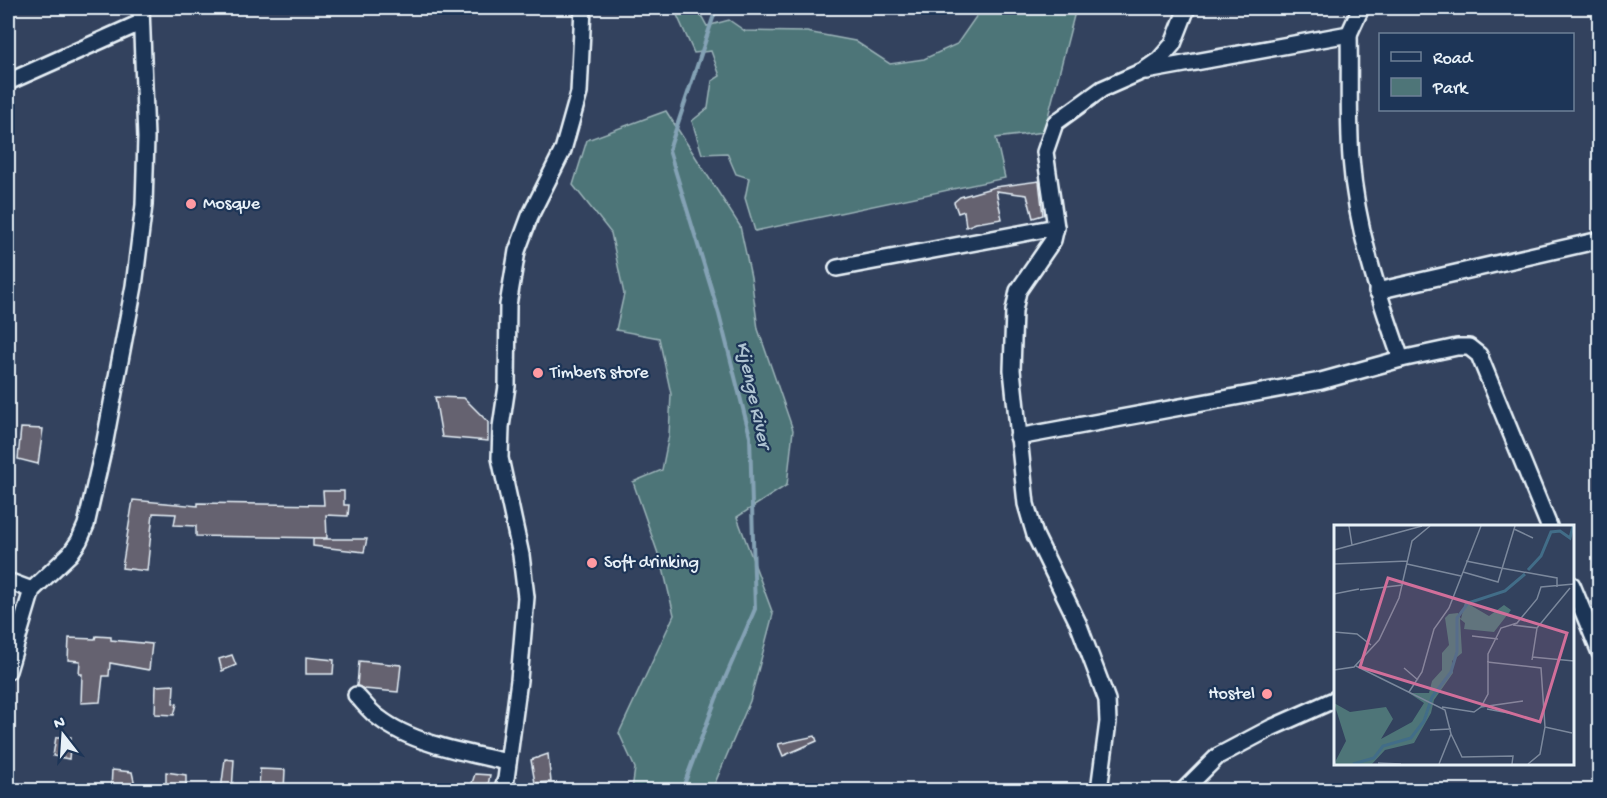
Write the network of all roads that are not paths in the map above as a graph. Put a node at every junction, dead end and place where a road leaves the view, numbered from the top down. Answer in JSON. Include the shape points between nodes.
{"nodes":[{"id":1,"x":141,"y":8,"type":"edge"},
{"id":2,"x":583,"y":8,"type":"edge"},
{"id":3,"x":1187,"y":8,"type":"edge"},
{"id":4,"x":1361,"y":8,"type":"edge"},
{"id":5,"x":140,"y":23,"type":"junction"},
{"id":6,"x":1349,"y":34,"type":"junction"},
{"id":7,"x":1143,"y":71,"type":"junction"},
{"id":8,"x":8,"y":82,"type":"edge"},
{"id":9,"x":1056,"y":227,"type":"junction"},
{"id":10,"x":1599,"y":240,"type":"edge"},
{"id":11,"x":837,"y":268,"type":"dead end"},
{"id":12,"x":1377,"y":291,"type":"junction"},
{"id":13,"x":1401,"y":358,"type":"junction"},
{"id":14,"x":1018,"y":437,"type":"junction"},
{"id":15,"x":1549,"y":525,"type":"edge"},
{"id":16,"x":8,"y":581,"type":"edge"},
{"id":17,"x":32,"y":590,"type":"junction"},
{"id":18,"x":1574,"y":590,"type":"edge"},
{"id":19,"x":1599,"y":653,"type":"edge"},
{"id":20,"x":8,"y":671,"type":"edge"},
{"id":21,"x":356,"y":695,"type":"dead end"},
{"id":22,"x":1334,"y":699,"type":"edge"},
{"id":23,"x":508,"y":762,"type":"junction"},
{"id":24,"x":502,"y":790,"type":"edge"},
{"id":25,"x":1099,"y":790,"type":"edge"},
{"id":26,"x":1184,"y":790,"type":"edge"}],
"edges":[{"from":1,"to":5,"type":"street"},
{"from":2,"to":23,"type":"street","via":[[579,93],[563,150],[517,251],[508,305],[507,386],[500,458],[526,597]]},
{"from":3,"to":7,"type":"street","via":[[1173,44]]},
{"from":4,"to":6,"type":"street"},
{"from":5,"to":8,"type":"street"},
{"from":5,"to":17,"type":"street","via":[[146,138],[144,205],[115,392],[86,525],[70,554]]},
{"from":6,"to":7,"type":"street"},
{"from":6,"to":12,"type":"street","via":[[1351,158],[1356,201]]},
{"from":7,"to":9,"type":"street","via":[[1102,89],[1055,123],[1045,152]]},
{"from":9,"to":11,"type":"street"},
{"from":9,"to":14,"type":"street","via":[[1053,240],[1018,291],[1014,311],[1012,370]]},
{"from":10,"to":12,"type":"street"},
{"from":12,"to":13,"type":"street"},
{"from":13,"to":14,"type":"street","via":[[1321,381]]},
{"from":13,"to":15,"type":"street","via":[[1457,347],[1469,347],[1479,355]]},
{"from":14,"to":25,"type":"street","via":[[1026,504],[1035,535],[1078,622],[1107,700]]},
{"from":16,"to":17,"type":"street"},
{"from":17,"to":20,"type":"street"},
{"from":18,"to":19,"type":"street"},
{"from":21,"to":23,"type":"street","via":[[394,728],[438,746]]},
{"from":22,"to":26,"type":"street","via":[[1218,756]]},
{"from":23,"to":24,"type":"street"}]}
